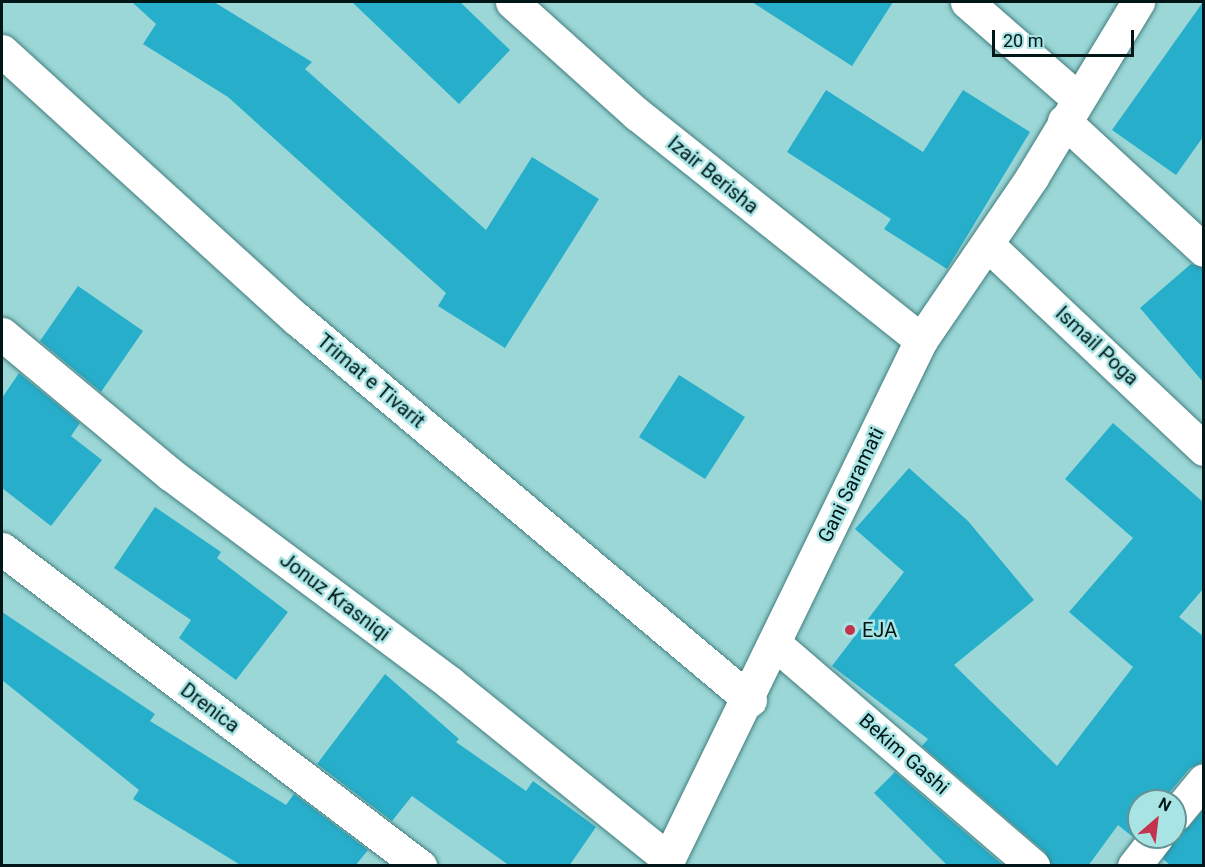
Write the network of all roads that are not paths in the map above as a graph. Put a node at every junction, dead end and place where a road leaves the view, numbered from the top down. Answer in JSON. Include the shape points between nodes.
{"nodes":[{"id":1,"x":512,"y":2,"type":"edge"},
{"id":2,"x":967,"y":2,"type":"edge"},
{"id":3,"x":1138,"y":2,"type":"edge"},
{"id":4,"x":2,"y":51,"type":"edge"},
{"id":5,"x":1071,"y":110,"type":"junction"},
{"id":6,"x":988,"y":245,"type":"junction"},
{"id":7,"x":1203,"y":250,"type":"edge"},
{"id":8,"x":2,"y":334,"type":"edge"},
{"id":9,"x":921,"y":340,"type":"junction"},
{"id":10,"x":1203,"y":449,"type":"edge"},
{"id":11,"x":2,"y":549,"type":"edge"},
{"id":12,"x":774,"y":643,"type":"junction"},
{"id":13,"x":750,"y":700,"type":"junction"},
{"id":14,"x":1203,"y":780,"type":"edge"},
{"id":15,"x":1187,"y":800,"type":"edge"},
{"id":16,"x":1147,"y":849,"type":"edge"},
{"id":17,"x":666,"y":862,"type":"edge"},
{"id":18,"x":420,"y":866,"type":"edge"},
{"id":19,"x":1033,"y":866,"type":"edge"},
{"id":20,"x":1134,"y":866,"type":"edge"}],
"edges":[{"from":1,"to":9,"type":"street","name":"Izair Berisha","via":[[637,114]]},
{"from":2,"to":5,"type":"street"},
{"from":3,"to":5,"type":"street","name":"Gani Saramati"},
{"from":4,"to":13,"type":"street","name":"Trimat e Tivarit","via":[[297,319]]},
{"from":5,"to":6,"type":"street","name":"Gani Saramati"},
{"from":5,"to":7,"type":"street"},
{"from":6,"to":9,"type":"street","name":"Gani Saramati"},
{"from":6,"to":10,"type":"street","name":"Ismail Poga"},
{"from":8,"to":17,"type":"street","name":"Jonuz Krasniqi","via":[[170,474],[450,683]]},
{"from":9,"to":12,"type":"street","name":"Gani Saramati"},
{"from":11,"to":18,"type":"street","name":"Drenica"},
{"from":12,"to":13,"type":"street","name":"Gani Saramati"},
{"from":12,"to":19,"type":"street","name":"Bekim Gashi"},
{"from":13,"to":17,"type":"street","name":"Gani Saramati"},
{"from":14,"to":15,"type":"street"},
{"from":16,"to":20,"type":"street"}]}
